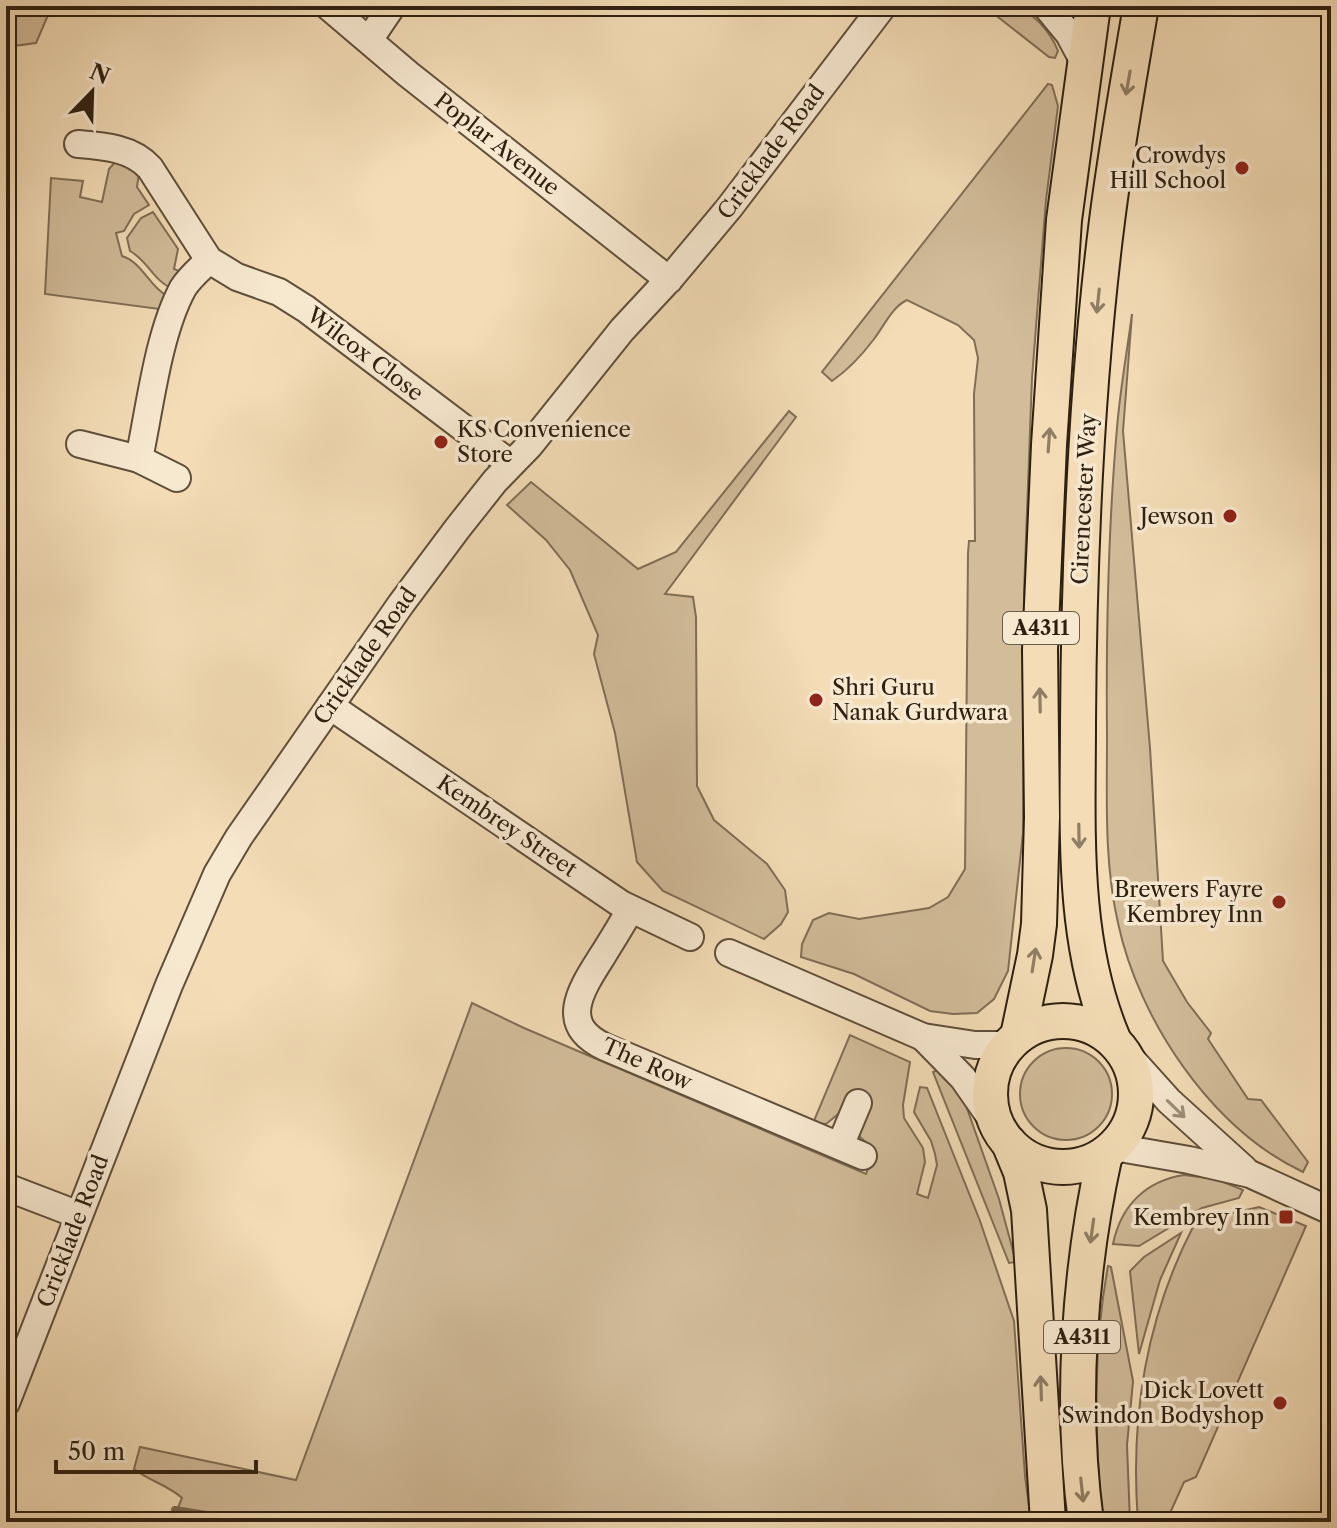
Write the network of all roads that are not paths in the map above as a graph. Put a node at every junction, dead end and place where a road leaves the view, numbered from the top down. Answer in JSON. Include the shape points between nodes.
{"nodes":[{"id":1,"x":328,"y":6,"type":"edge"},
{"id":2,"x":392,"y":6,"type":"edge"},
{"id":3,"x":883,"y":6,"type":"edge"},
{"id":4,"x":1046,"y":6,"type":"edge"},
{"id":5,"x":1093,"y":6,"type":"edge"},
{"id":6,"x":1141,"y":6,"type":"edge"},
{"id":7,"x":369,"y":40,"type":"junction"},
{"id":8,"x":1084,"y":62,"type":"junction"},
{"id":9,"x":78,"y":144,"type":"dead end"},
{"id":10,"x":209,"y":260,"type":"junction"},
{"id":11,"x":669,"y":280,"type":"junction"},
{"id":12,"x":80,"y":444,"type":"dead end"},
{"id":13,"x":139,"y":459,"type":"junction"},
{"id":14,"x":511,"y":464,"type":"junction"},
{"id":15,"x":177,"y":478,"type":"dead end"},
{"id":16,"x":330,"y":706,"type":"junction"},
{"id":17,"x":630,"y":910,"type":"junction"},
{"id":18,"x":690,"y":937,"type":"dead end"},
{"id":19,"x":729,"y":953,"type":"dead end"},
{"id":20,"x":923,"y":1037,"type":"junction"},
{"id":21,"x":1013,"y":1040,"type":"junction"},
{"id":22,"x":1118,"y":1045,"type":"junction"},
{"id":23,"x":858,"y":1103,"type":"dead end"},
{"id":24,"x":1004,"y":1137,"type":"junction"},
{"id":25,"x":1109,"y":1151,"type":"junction"},
{"id":26,"x":1250,"y":1174,"type":"junction"},
{"id":27,"x":6,"y":1187,"type":"edge"},
{"id":28,"x":1331,"y":1211,"type":"edge"},
{"id":29,"x":79,"y":1215,"type":"junction"},
{"id":30,"x":6,"y":1403,"type":"edge"},
{"id":31,"x":1048,"y":1522,"type":"edge"},
{"id":32,"x":1086,"y":1522,"type":"edge"}],
"edges":[{"from":1,"to":7,"type":"street","name":"Poplar Avenue"},
{"from":2,"to":7,"type":"street"},
{"from":3,"to":11,"type":"street","name":"Cricklade Road"},
{"from":4,"to":8,"type":"street"},
{"from":5,"to":8,"type":"main road","name":"Cirencester Way","number":"A4311"},
{"from":6,"to":22,"type":"main road","name":"Cirencester Way","number":"A4311","one_way":true,"via":[[1106,224],[1080,556],[1082,908],[1099,1006]]},
{"from":7,"to":11,"type":"street","name":"Poplar Avenue"},
{"from":21,"to":8,"type":"main road","name":"Cirencester Way","number":"A4311","one_way":true,"via":[[1039,924],[1040,650],[1049,445],[1064,220]]},
{"from":9,"to":10,"type":"street","name":"Wilcox Close","via":[[118,149],[145,163]]},
{"from":10,"to":13,"type":"street","via":[[190,278],[173,311]]},
{"from":10,"to":14,"type":"street","name":"Wilcox Close","via":[[306,309]]},
{"from":11,"to":14,"type":"street","name":"Cricklade Road"},
{"from":12,"to":13,"type":"street"},
{"from":13,"to":15,"type":"street"},
{"from":14,"to":16,"type":"street","name":"Cricklade Road","via":[[457,529]]},
{"from":16,"to":17,"type":"street","name":"Kembrey Street"},
{"from":16,"to":29,"type":"street","name":"Cricklade Road","via":[[217,874]]},
{"from":17,"to":18,"type":"street","name":"Kembrey Street"},
{"from":17,"to":23,"type":"street","name":"The Row","via":[[580,992],[577,1019],[587,1036],[851,1151]]},
{"from":19,"to":20,"type":"street"},
{"from":20,"to":21,"type":"street","via":[[975,1045]]},
{"from":20,"to":24,"type":"street","via":[[963,1078]]},
{"from":21,"to":22,"type":"main road","via":[[1036,1026],[1076,1021]]},
{"from":21,"to":24,"type":"main road","number":"A4311","via":[[998,1060],[991,1086],[993,1114]]},
{"from":22,"to":25,"type":"main road","number":"A4311","via":[[1133,1069],[1137,1088],[1127,1130]]},
{"from":22,"to":26,"type":"street","one_way":true,"via":[[1169,1101]]},
{"from":24,"to":25,"type":"main road","via":[[1025,1157],[1045,1165],[1087,1163]]},
{"from":31,"to":24,"type":"main road","number":"A4311","one_way":true,"via":[[1029,1210],[1021,1172]]},
{"from":25,"to":26,"type":"street"},
{"from":25,"to":32,"type":"main road","number":"A4311","one_way":true,"via":[[1095,1206],[1082,1326],[1080,1453]]},
{"from":26,"to":28,"type":"street"},
{"from":27,"to":29,"type":"street"},
{"from":29,"to":30,"type":"street","name":"Cricklade Road"}]}
